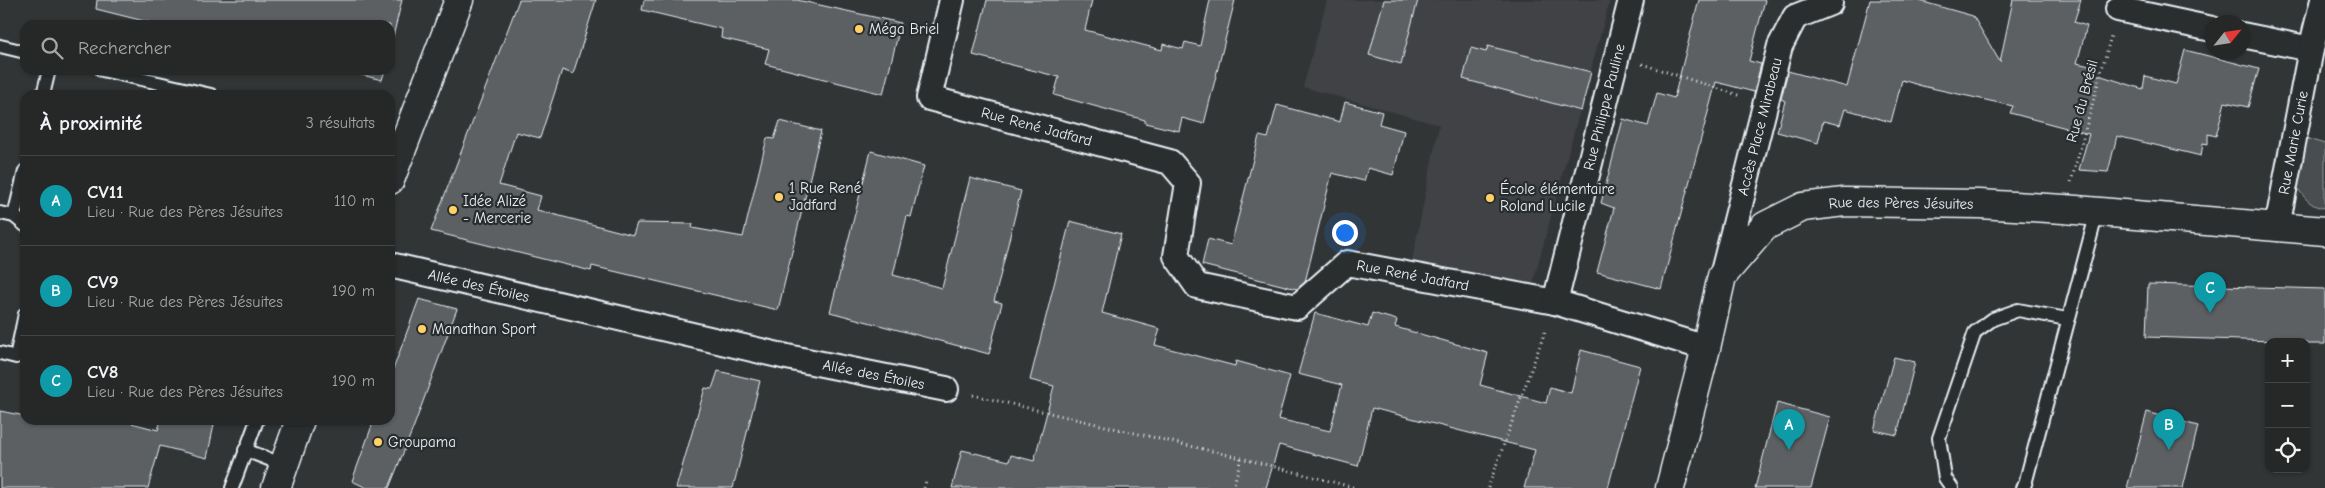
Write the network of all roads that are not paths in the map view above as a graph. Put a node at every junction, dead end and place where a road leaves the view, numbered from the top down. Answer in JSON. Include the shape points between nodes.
{"nodes":[{"id":1,"x":458,"y":0,"type":"edge"},
{"id":2,"x":952,"y":0,"type":"edge"},
{"id":3,"x":1631,"y":0,"type":"edge"},
{"id":4,"x":2323,"y":0,"type":"edge"},
{"id":5,"x":1830,"y":3,"type":"dead end"},
{"id":6,"x":2118,"y":9,"type":"road end"},
{"id":7,"x":2205,"y":28,"type":"edge"},
{"id":8,"x":2250,"y":37,"type":"edge"},
{"id":9,"x":0,"y":46,"type":"edge"},
{"id":10,"x":2310,"y":49,"type":"junction"},
{"id":11,"x":20,"y":51,"type":"edge"},
{"id":12,"x":48,"y":75,"type":"edge"},
{"id":13,"x":124,"y":75,"type":"edge"},
{"id":14,"x":44,"y":90,"type":"edge"},
{"id":15,"x":189,"y":90,"type":"edge"},
{"id":16,"x":397,"y":141,"type":"edge"},
{"id":17,"x":20,"y":191,"type":"edge"},
{"id":18,"x":2097,"y":212,"type":"junction"},
{"id":19,"x":0,"y":213,"type":"edge"},
{"id":20,"x":14,"y":216,"type":"junction"},
{"id":21,"x":20,"y":220,"type":"edge"},
{"id":22,"x":2277,"y":227,"type":"junction"},
{"id":23,"x":2325,"y":231,"type":"edge"},
{"id":24,"x":395,"y":266,"type":"edge"},
{"id":25,"x":1722,"y":276,"type":"junction"},
{"id":26,"x":1555,"y":302,"type":"junction"},
{"id":27,"x":2068,"y":319,"type":"junction"},
{"id":28,"x":20,"y":338,"type":"edge"},
{"id":29,"x":1706,"y":348,"type":"junction"},
{"id":30,"x":0,"y":353,"type":"edge"},
{"id":31,"x":946,"y":389,"type":"road end"},
{"id":32,"x":255,"y":425,"type":"edge"},
{"id":33,"x":298,"y":425,"type":"edge"},
{"id":34,"x":245,"y":450,"type":"junction"},
{"id":35,"x":280,"y":477,"type":"edge"},
{"id":36,"x":232,"y":488,"type":"edge"},
{"id":37,"x":1670,"y":488,"type":"edge"},
{"id":38,"x":1952,"y":488,"type":"edge"},
{"id":39,"x":2022,"y":488,"type":"edge"}],
"edges":[{"from":1,"to":16,"type":"street"},
{"from":2,"to":26,"type":"street","name":"Rue René Jadfard","via":[[929,98],[1170,162],[1188,182],[1176,256],[1197,286],[1296,307],[1348,263]]},
{"from":3,"to":26,"type":"street","name":"Rue Philippe Pauline"},
{"from":4,"to":10,"type":"street","name":"Rue Marie Curie"},
{"from":5,"to":25,"type":"street","name":"Accès Place Mirabeau","via":[[1795,17],[1780,46]]},
{"from":6,"to":7,"type":"street"},
{"from":8,"to":10,"type":"street"},
{"from":9,"to":11,"type":"lane"},
{"from":10,"to":22,"type":"street","name":"Rue Marie Curie"},
{"from":12,"to":14,"type":"lane"},
{"from":13,"to":15,"type":"lane"},
{"from":17,"to":20,"type":"lane"},
{"from":18,"to":22,"type":"street","name":"Rue des Pères Jésuites"},
{"from":18,"to":25,"type":"street","name":"Rue des Pères Jésuites","via":[[1979,204],[1844,202],[1803,207],[1765,226]]},
{"from":18,"to":27,"type":"lane"},
{"from":19,"to":20,"type":"lane"},
{"from":20,"to":21,"type":"lane"},
{"from":22,"to":23,"type":"street","name":"Rue des Pères Jésuites"},
{"from":24,"to":31,"type":"street","name":"Allée des Étoiles","via":[[787,357]]},
{"from":25,"to":29,"type":"street","name":"Rue des Pères Jésuites"},
{"from":26,"to":29,"type":"street","name":"Rue René Jadfard"},
{"from":27,"to":38,"type":"lane","via":[[2018,310],[1975,332],[1939,438],[1945,478]]},
{"from":27,"to":39,"type":"lane"},
{"from":28,"to":30,"type":"lane","via":[[16,357]]},
{"from":29,"to":37,"type":"street","name":"Rue des Pères Jésuites"},
{"from":32,"to":34,"type":"lane"},
{"from":33,"to":35,"type":"street"},
{"from":34,"to":35,"type":"lane"},
{"from":34,"to":36,"type":"lane"}]}
